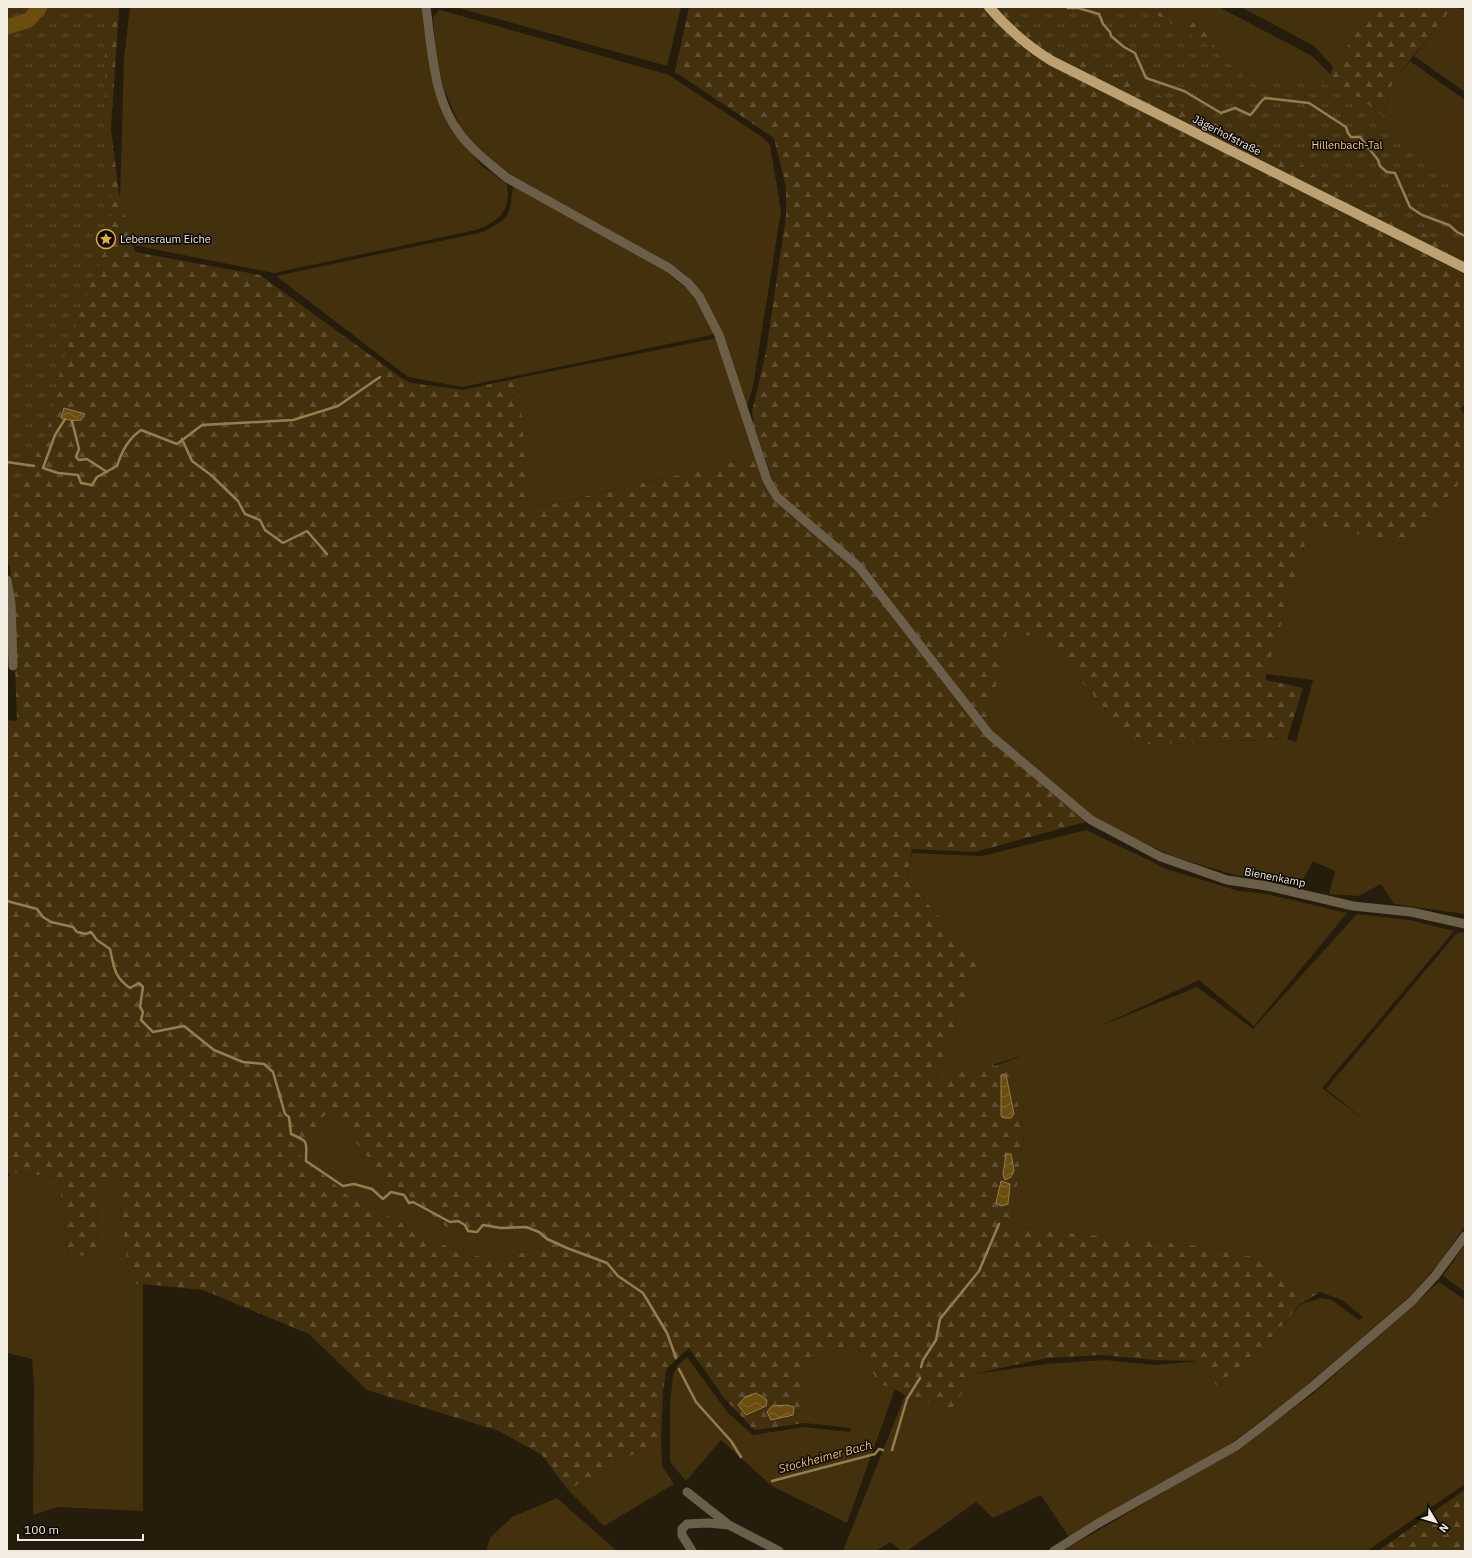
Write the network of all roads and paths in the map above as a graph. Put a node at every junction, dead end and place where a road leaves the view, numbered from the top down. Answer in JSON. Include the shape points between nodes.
{"nodes":[{"id":1,"x":426,"y":7,"type":"edge"},
{"id":2,"x":989,"y":7,"type":"edge"},
{"id":3,"x":1465,"y":268,"type":"edge"},
{"id":4,"x":7,"y":580,"type":"edge"},
{"id":5,"x":13,"y":666,"type":"dead end"},
{"id":6,"x":1465,"y":924,"type":"edge"},
{"id":7,"x":1465,"y":1236,"type":"edge"},
{"id":8,"x":687,"y":1492,"type":"dead end"},
{"id":9,"x":729,"y":1525,"type":"junction"},
{"id":10,"x":692,"y":1551,"type":"edge"},
{"id":11,"x":779,"y":1551,"type":"edge"},
{"id":12,"x":1054,"y":1551,"type":"edge"}],
"edges":[{"from":1,"to":6,"type":"street","name":"Bienenkamp","via":[[439,87],[459,133],[507,178],[669,268],[688,283],[699,296],[719,335],[767,480],[777,497],[859,567],[988,734],[1091,820],[1160,857],[1227,880],[1267,886],[1353,906],[1411,912]]},
{"from":2,"to":3,"type":"main road","name":"Jägerhofstraße","via":[[1010,30],[1052,61]]},
{"from":4,"to":5,"type":"street","via":[[11,603]]},
{"from":7,"to":12,"type":"street","via":[[1435,1276],[1412,1301],[1265,1424],[1236,1446]]},
{"from":8,"to":9,"type":"street"},
{"from":9,"to":10,"type":"street","via":[[687,1524],[682,1529],[682,1535]]},
{"from":9,"to":11,"type":"street"}]}
